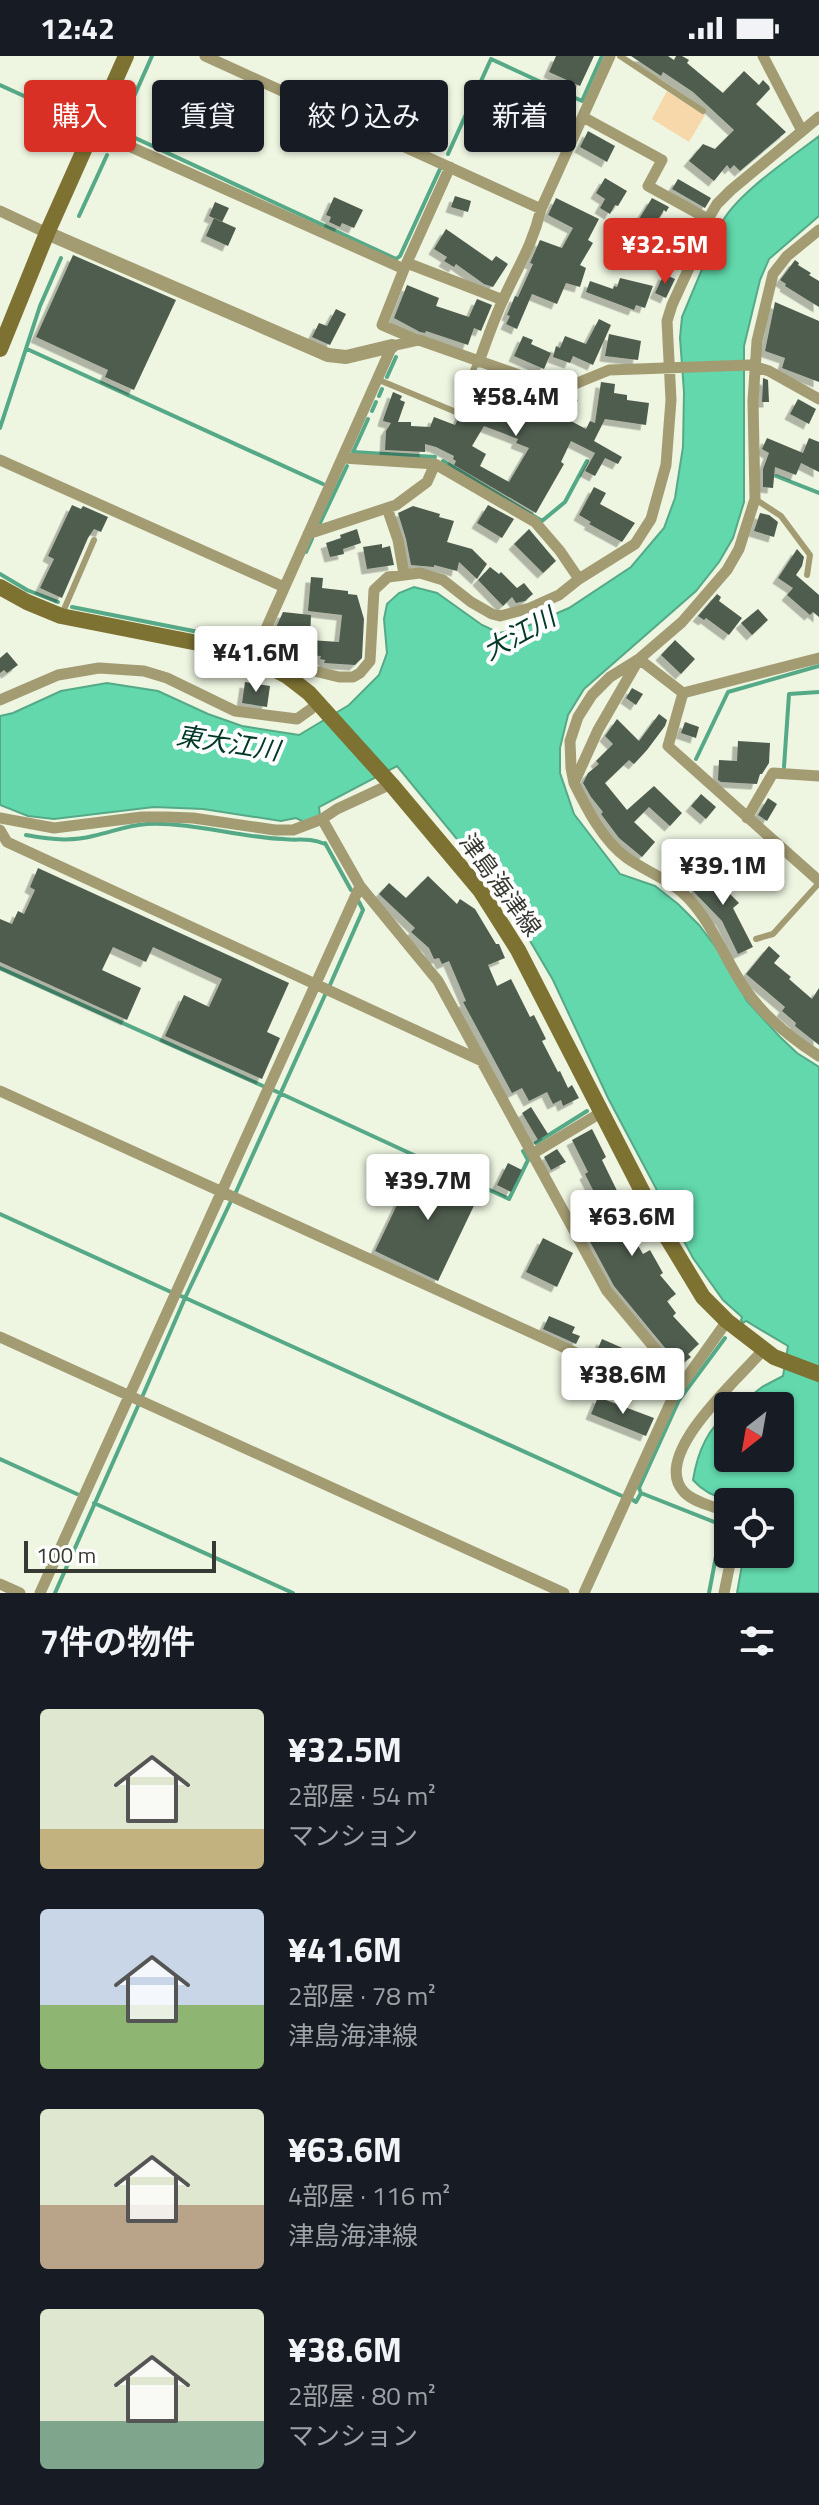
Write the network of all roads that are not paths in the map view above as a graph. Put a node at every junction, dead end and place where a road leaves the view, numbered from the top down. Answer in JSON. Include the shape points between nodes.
{"nodes":[{"id":1,"x":126,"y":56,"type":"edge"},
{"id":2,"x":205,"y":56,"type":"edge"},
{"id":3,"x":610,"y":56,"type":"edge"},
{"id":4,"x":620,"y":56,"type":"edge"},
{"id":5,"x":763,"y":56,"type":"edge"},
{"id":6,"x":115,"y":80,"type":"edge"},
{"id":7,"x":703,"y":111,"type":"dead end"},
{"id":8,"x":583,"y":117,"type":"junction"},
{"id":9,"x":819,"y":117,"type":"edge"},
{"id":10,"x":802,"y":131,"type":"junction"},
{"id":11,"x":136,"y":149,"type":"edge"},
{"id":12,"x":83,"y":152,"type":"edge"},
{"id":13,"x":450,"y":167,"type":"junction"},
{"id":14,"x":541,"y":209,"type":"junction"},
{"id":15,"x":0,"y":211,"type":"edge"},
{"id":16,"x":708,"y":219,"type":"junction"},
{"id":17,"x":819,"y":230,"type":"edge"},
{"id":18,"x":47,"y":233,"type":"junction"},
{"id":19,"x":406,"y":266,"type":"junction"},
{"id":20,"x":503,"y":300,"type":"junction"},
{"id":21,"x":419,"y":340,"type":"junction"},
{"id":22,"x":392,"y":346,"type":"junction"},
{"id":23,"x":0,"y":349,"type":"edge"},
{"id":24,"x":478,"y":361,"type":"junction"},
{"id":25,"x":753,"y":366,"type":"junction"},
{"id":26,"x":672,"y":368,"type":"junction"},
{"id":27,"x":379,"y":380,"type":"junction"},
{"id":28,"x":819,"y":399,"type":"edge"},
{"id":29,"x":343,"y":458,"type":"junction"},
{"id":30,"x":0,"y":460,"type":"edge"},
{"id":31,"x":435,"y":464,"type":"junction"},
{"id":32,"x":755,"y":499,"type":"junction"},
{"id":33,"x":387,"y":508,"type":"junction"},
{"id":34,"x":308,"y":534,"type":"junction"},
{"id":35,"x":94,"y":540,"type":"dead end"},
{"id":36,"x":404,"y":574,"type":"junction"},
{"id":37,"x":807,"y":575,"type":"dead end"},
{"id":38,"x":579,"y":579,"type":"junction"},
{"id":39,"x":0,"y":587,"type":"edge"},
{"id":40,"x":284,"y":587,"type":"junction"},
{"id":41,"x":61,"y":616,"type":"junction"},
{"id":42,"x":253,"y":658,"type":"junction"},
{"id":43,"x":819,"y":658,"type":"edge"},
{"id":44,"x":639,"y":659,"type":"junction"},
{"id":45,"x":287,"y":676,"type":"junction"},
{"id":46,"x":683,"y":693,"type":"junction"},
{"id":47,"x":0,"y":700,"type":"edge"},
{"id":48,"x":318,"y":709,"type":"junction"},
{"id":49,"x":819,"y":776,"type":"edge"},
{"id":50,"x":389,"y":781,"type":"junction"},
{"id":51,"x":574,"y":783,"type":"junction"},
{"id":52,"x":0,"y":818,"type":"edge"},
{"id":53,"x":747,"y":818,"type":"junction"},
{"id":54,"x":322,"y":819,"type":"junction"},
{"id":55,"x":0,"y":830,"type":"edge"},
{"id":56,"x":819,"y":882,"type":"edge"},
{"id":57,"x":360,"y":886,"type":"junction"},
{"id":58,"x":756,"y":939,"type":"dead end"},
{"id":59,"x":316,"y":984,"type":"junction"},
{"id":60,"x":819,"y":1056,"type":"edge"},
{"id":61,"x":483,"y":1061,"type":"junction"},
{"id":62,"x":0,"y":1091,"type":"edge"},
{"id":63,"x":602,"y":1112,"type":"junction"},
{"id":64,"x":532,"y":1154,"type":"junction"},
{"id":65,"x":222,"y":1192,"type":"junction"},
{"id":66,"x":727,"y":1321,"type":"junction"},
{"id":67,"x":0,"y":1337,"type":"edge"},
{"id":68,"x":768,"y":1353,"type":"junction"},
{"id":69,"x":819,"y":1374,"type":"edge"},
{"id":70,"x":682,"y":1381,"type":"junction"},
{"id":71,"x":129,"y":1396,"type":"junction"},
{"id":72,"x":673,"y":1397,"type":"junction"},
{"id":73,"x":714,"y":1507,"type":"edge"},
{"id":74,"x":729,"y":1568,"type":"edge"},
{"id":75,"x":0,"y":1584,"type":"edge"},
{"id":76,"x":20,"y":1593,"type":"edge"},
{"id":77,"x":40,"y":1593,"type":"edge"},
{"id":78,"x":564,"y":1593,"type":"edge"},
{"id":79,"x":584,"y":1593,"type":"edge"},
{"id":80,"x":724,"y":1593,"type":"edge"}],
"edges":[{"from":1,"to":6,"type":"main road"},
{"from":2,"to":13,"type":"street"},
{"from":3,"to":8,"type":"street"},
{"from":4,"to":7,"type":"lane"},
{"from":5,"to":10,"type":"street"},
{"from":8,"to":14,"type":"street"},
{"from":8,"to":16,"type":"street","via":[[662,160],[648,186]]},
{"from":9,"to":10,"type":"street"},
{"from":10,"to":16,"type":"street","via":[[731,190]]},
{"from":11,"to":19,"type":"street"},
{"from":12,"to":18,"type":"main road"},
{"from":13,"to":14,"type":"street"},
{"from":13,"to":19,"type":"street"},
{"from":14,"to":20,"type":"street"},
{"from":15,"to":18,"type":"street"},
{"from":16,"to":26,"type":"street","via":[[667,321]]},
{"from":17,"to":25,"type":"street","via":[[773,274]]},
{"from":18,"to":22,"type":"street","via":[[328,355],[346,357]]},
{"from":18,"to":23,"type":"main road"},
{"from":19,"to":20,"type":"street"},
{"from":19,"to":21,"type":"street","via":[[382,325]]},
{"from":20,"to":24,"type":"street"},
{"from":21,"to":22,"type":"street"},
{"from":21,"to":24,"type":"street"},
{"from":22,"to":27,"type":"street"},
{"from":24,"to":26,"type":"street","via":[[556,388],[609,370]]},
{"from":24,"to":27,"type":"lane","via":[[456,412]]},
{"from":25,"to":26,"type":"street"},
{"from":25,"to":28,"type":"street"},
{"from":25,"to":32,"type":"street"},
{"from":26,"to":38,"type":"street","via":[[666,465],[651,519],[635,544]]},
{"from":27,"to":29,"type":"street"},
{"from":29,"to":31,"type":"street"},
{"from":29,"to":34,"type":"street"},
{"from":30,"to":40,"type":"street"},
{"from":31,"to":33,"type":"street","via":[[427,482]]},
{"from":31,"to":38,"type":"street","via":[[535,522]]},
{"from":32,"to":37,"type":"lane","via":[[781,516],[810,555]]},
{"from":32,"to":44,"type":"street","via":[[727,570],[682,622]]},
{"from":33,"to":34,"type":"street"},
{"from":33,"to":36,"type":"street"},
{"from":34,"to":40,"type":"street"},
{"from":35,"to":41,"type":"lane"},
{"from":36,"to":38,"type":"street","via":[[443,580],[500,616],[559,595]]},
{"from":36,"to":45,"type":"street","via":[[388,577],[374,590],[370,661],[360,673],[339,677],[302,668]]},
{"from":39,"to":41,"type":"main road","name":"津島海津線"},
{"from":40,"to":42,"type":"street"},
{"from":41,"to":42,"type":"main road","name":"津島海津線"},
{"from":42,"to":45,"type":"main road","name":"津島海津線"},
{"from":43,"to":46,"type":"street"},
{"from":44,"to":46,"type":"street"},
{"from":44,"to":51,"type":"street"},
{"from":44,"to":51,"type":"street","via":[[610,677],[578,717],[570,741]]},
{"from":45,"to":48,"type":"main road","name":"津島海津線"},
{"from":46,"to":53,"type":"street","via":[[668,746]]},
{"from":47,"to":48,"type":"street","via":[[58,675],[99,668],[167,678],[235,711],[297,719]]},
{"from":48,"to":50,"type":"main road","name":"津島海津線"},
{"from":49,"to":53,"type":"street","via":[[773,773]]},
{"from":50,"to":54,"type":"street"},
{"from":50,"to":63,"type":"main road","name":"津島海津線","via":[[480,890],[518,950]]},
{"from":51,"to":60,"type":"street","via":[[588,811],[625,857],[687,897],[744,988],[781,1028]]},
{"from":52,"to":54,"type":"street","via":[[54,828],[179,817],[275,830],[293,830]]},
{"from":53,"to":56,"type":"street"},
{"from":54,"to":57,"type":"street"},
{"from":55,"to":59,"type":"street","via":[[7,842]]},
{"from":56,"to":58,"type":"lane","via":[[773,934]]},
{"from":57,"to":59,"type":"street"},
{"from":57,"to":61,"type":"street","via":[[438,981]]},
{"from":59,"to":61,"type":"street"},
{"from":59,"to":65,"type":"street"},
{"from":61,"to":64,"type":"street"},
{"from":62,"to":65,"type":"street"},
{"from":63,"to":64,"type":"street"},
{"from":63,"to":66,"type":"main road","name":"津島海津線","via":[[684,1268]]},
{"from":64,"to":70,"type":"street","via":[[607,1291]]},
{"from":65,"to":71,"type":"street"},
{"from":65,"to":72,"type":"street"},
{"from":66,"to":68,"type":"main road","name":"津島海津線"},
{"from":66,"to":70,"type":"street"},
{"from":67,"to":71,"type":"street"},
{"from":68,"to":69,"type":"main road","name":"津島海津線"},
{"from":68,"to":73,"type":"street","via":[[690,1431],[679,1457],[676,1472],[682,1490]]},
{"from":70,"to":72,"type":"street"},
{"from":71,"to":77,"type":"street"},
{"from":71,"to":78,"type":"street"},
{"from":72,"to":79,"type":"street"},
{"from":74,"to":80,"type":"street"},
{"from":75,"to":76,"type":"street"}]}
